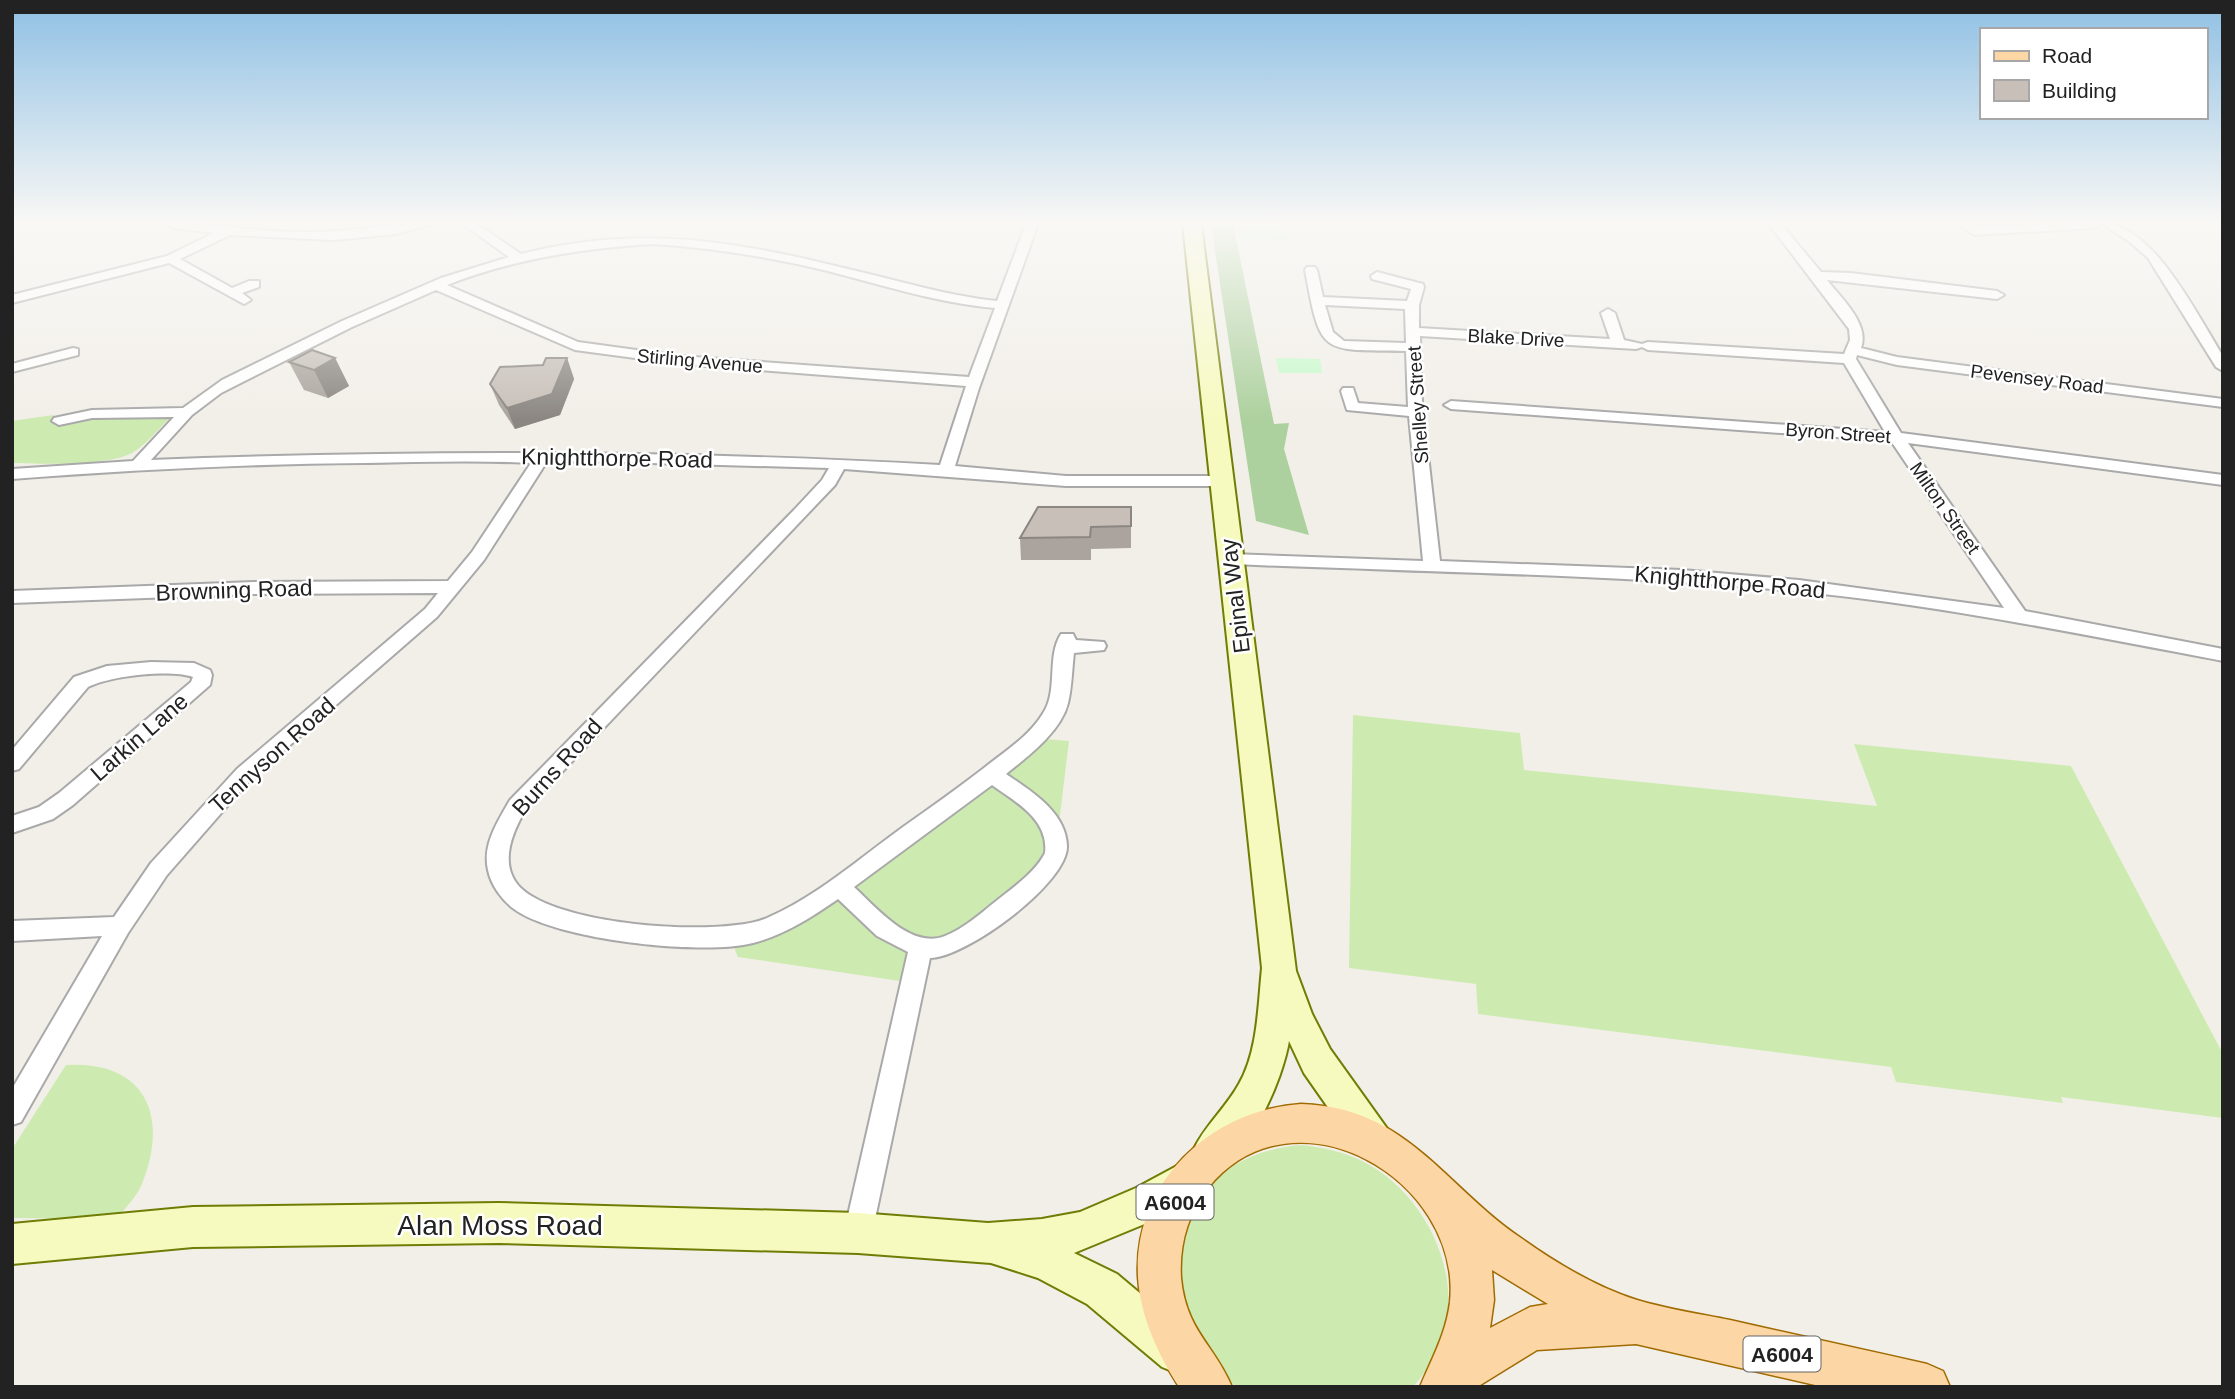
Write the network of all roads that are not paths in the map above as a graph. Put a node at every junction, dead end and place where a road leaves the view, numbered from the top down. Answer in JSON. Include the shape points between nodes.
{"nodes":[{"id":1,"x":51,"y":289,"type":"edge"},
{"id":2,"x":227,"y":289,"type":"edge"},
{"id":3,"x":248,"y":289,"type":"edge"},
{"id":4,"x":430,"y":289,"type":"edge"},
{"id":5,"x":446,"y":289,"type":"edge"},
{"id":6,"x":915,"y":289,"type":"edge"},
{"id":7,"x":1009,"y":289,"type":"edge"},
{"id":8,"x":1200,"y":289,"type":"edge"},
{"id":9,"x":1315,"y":289,"type":"edge"},
{"id":10,"x":1417,"y":289,"type":"edge"},
{"id":11,"x":1828,"y":289,"type":"edge"},
{"id":12,"x":1956,"y":289,"type":"edge"},
{"id":13,"x":2173,"y":289,"type":"edge"},
{"id":14,"x":1996,"y":294,"type":"dead end"},
{"id":15,"x":12,"y":299,"type":"edge"},
{"id":16,"x":1317,"y":301,"type":"junction"},
{"id":17,"x":1003,"y":305,"type":"junction"},
{"id":18,"x":1412,"y":305,"type":"junction"},
{"id":19,"x":1608,"y":313,"type":"dead end"},
{"id":20,"x":1414,"y":339,"type":"junction"},
{"id":21,"x":1618,"y":344,"type":"junction"},
{"id":22,"x":73,"y":352,"type":"dead end"},
{"id":23,"x":1850,"y":355,"type":"junction"},
{"id":24,"x":2223,"y":367,"type":"edge"},
{"id":25,"x":12,"y":368,"type":"edge"},
{"id":26,"x":975,"y":382,"type":"junction"},
{"id":27,"x":1348,"y":391,"type":"dead end"},
{"id":28,"x":2223,"y":403,"type":"edge"},
{"id":29,"x":1451,"y":405,"type":"dead end"},
{"id":30,"x":187,"y":412,"type":"junction"},
{"id":31,"x":1416,"y":412,"type":"junction"},
{"id":32,"x":59,"y":421,"type":"dead end"},
{"id":33,"x":1896,"y":437,"type":"junction"},
{"id":34,"x":541,"y":459,"type":"junction"},
{"id":35,"x":839,"y":464,"type":"junction"},
{"id":36,"x":138,"y":465,"type":"junction"},
{"id":37,"x":946,"y":470,"type":"junction"},
{"id":38,"x":12,"y":474,"type":"edge"},
{"id":39,"x":2223,"y":480,"type":"edge"},
{"id":40,"x":1222,"y":481,"type":"junction"},
{"id":41,"x":1231,"y":559,"type":"junction"},
{"id":42,"x":1432,"y":566,"type":"junction"},
{"id":43,"x":455,"y":587,"type":"junction"},
{"id":44,"x":16,"y":600,"type":"edge"},
{"id":45,"x":2019,"y":616,"type":"junction"},
{"id":46,"x":1097,"y":646,"type":"dead end"},
{"id":47,"x":2223,"y":656,"type":"edge"},
{"id":48,"x":12,"y":764,"type":"edge"},
{"id":49,"x":990,"y":774,"type":"junction"},
{"id":50,"x":12,"y":825,"type":"edge"},
{"id":51,"x":838,"y":885,"type":"junction"},
{"id":52,"x":120,"y":926,"type":"junction"},
{"id":53,"x":12,"y":931,"type":"edge"},
{"id":54,"x":921,"y":947,"type":"junction"},
{"id":55,"x":1279,"y":968,"type":"junction"},
{"id":56,"x":12,"y":1113,"type":"edge"},
{"id":57,"x":1375,"y":1143,"type":"junction"},
{"id":58,"x":1196,"y":1170,"type":"junction"},
{"id":59,"x":1440,"y":1198,"type":"junction"},
{"id":60,"x":859,"y":1233,"type":"junction"},
{"id":61,"x":988,"y":1243,"type":"junction"},
{"id":62,"x":12,"y":1244,"type":"edge"},
{"id":63,"x":1637,"y":1322,"type":"junction"},
{"id":64,"x":1204,"y":1380,"type":"edge"},
{"id":65,"x":1446,"y":1382,"type":"edge"},
{"id":66,"x":1927,"y":1387,"type":"edge"}],
"edges":[{"from":1,"to":15,"type":"street"},
{"from":2,"to":3,"type":"street","via":[[239,296]]},
{"from":4,"to":30,"type":"street","via":[[335,329],[215,391]]},
{"from":5,"to":26,"type":"street","name":"Stirling Avenue","via":[[575,346],[680,360]]},
{"from":6,"to":17,"type":"street"},
{"from":7,"to":17,"type":"street"},
{"from":8,"to":40,"type":"street","name":"Epinal Way"},
{"from":9,"to":16,"type":"street"},
{"from":10,"to":18,"type":"street","name":"Shelley Street"},
{"from":11,"to":23,"type":"street","name":"Milton Street","via":[[1856,329]]},
{"from":12,"to":14,"type":"street"},
{"from":13,"to":24,"type":"street"},
{"from":16,"to":18,"type":"street"},
{"from":16,"to":20,"type":"street","name":"Blake Drive","via":[[1331,342]]},
{"from":17,"to":26,"type":"street"},
{"from":18,"to":20,"type":"street","name":"Shelley Street"},
{"from":19,"to":21,"type":"street"},
{"from":20,"to":21,"type":"street","name":"Blake Drive"},
{"from":20,"to":31,"type":"street","name":"Shelley Street"},
{"from":21,"to":23,"type":"street","name":"Blake Drive"},
{"from":22,"to":25,"type":"street"},
{"from":23,"to":28,"type":"street","name":"Pevensey Road"},
{"from":23,"to":33,"type":"street","name":"Milton Street"},
{"from":26,"to":37,"type":"street"},
{"from":27,"to":31,"type":"street","via":[[1352,407]]},
{"from":29,"to":33,"type":"street","name":"Byron Street"},
{"from":30,"to":32,"type":"street","via":[[92,414]]},
{"from":30,"to":36,"type":"street"},
{"from":31,"to":42,"type":"street","name":"Shelley Street"},
{"from":33,"to":39,"type":"street","name":"Byron Street"},
{"from":33,"to":45,"type":"street","name":"Milton Street"},
{"from":34,"to":35,"type":"street","name":"Knightthorpe Road","via":[[580,456]]},
{"from":34,"to":36,"type":"street","name":"Knightthorpe Road","via":[[375,456]]},
{"from":34,"to":43,"type":"street","name":"Tennyson Road"},
{"from":35,"to":37,"type":"street","name":"Knightthorpe Road"},
{"from":35,"to":51,"type":"street","name":"Burns Road","via":[[800,513],[517,806],[499,847],[499,867],[515,898],[553,918],[597,928],[730,938],[775,926]]},
{"from":36,"to":38,"type":"street","name":"Knightthorpe Road"},
{"from":37,"to":40,"type":"street","name":"Knightthorpe Road","via":[[1079,481]]},
{"from":40,"to":41,"type":"street","name":"Epinal Way"},
{"from":41,"to":42,"type":"street","name":"Knightthorpe Road"},
{"from":41,"to":55,"type":"street","name":"Epinal Way"},
{"from":42,"to":45,"type":"street","name":"Knightthorpe Road","via":[[1668,575]]},
{"from":43,"to":44,"type":"street","name":"Browning Road","via":[[254,588]]},
{"from":43,"to":52,"type":"street","name":"Tennyson Road","via":[[401,641],[244,774],[168,859]]},
{"from":45,"to":47,"type":"street","name":"Knightthorpe Road"},
{"from":46,"to":49,"type":"street","name":"Burns Road","via":[[1067,642],[1054,715]]},
{"from":48,"to":50,"type":"street","name":"Larkin Lane","via":[[81,682],[95,674],[194,669],[203,674],[200,685],[66,799],[47,813]]},
{"from":49,"to":51,"type":"street","name":"Burns Road"},
{"from":49,"to":54,"type":"street","via":[[1042,813],[1056,842],[1055,856],[975,931],[953,944]]},
{"from":51,"to":54,"type":"street","via":[[888,931]]},
{"from":52,"to":53,"type":"street"},
{"from":52,"to":56,"type":"street","name":"Tennyson Road"},
{"from":54,"to":60,"type":"street"},
{"from":55,"to":57,"type":"street","name":"Epinal Way","via":[[1295,1017],[1317,1061]]},
{"from":55,"to":58,"type":"street","name":"Epinal Way","via":[[1273,1026],[1257,1087]]},
{"from":57,"to":58,"type":"main road","number":"A6004","via":[[1325,1125],[1270,1126],[1251,1132]]},
{"from":57,"to":59,"type":"main road","number":"A6004","via":[[1393,1153]]},
{"from":58,"to":61,"type":"street","name":"Alan Moss Road","via":[[1150,1202],[1081,1232]]},
{"from":58,"to":64,"type":"main road","number":"A6004","via":[[1170,1211],[1158,1268],[1166,1316]]},
{"from":59,"to":63,"type":"main road","number":"A6004","via":[[1503,1252],[1576,1296]]},
{"from":59,"to":65,"type":"main road","number":"A6004","via":[[1465,1244],[1472,1291],[1467,1336]]},
{"from":60,"to":61,"type":"street","name":"Alan Moss Road"},
{"from":60,"to":62,"type":"street","name":"Alan Moss Road","via":[[471,1223],[193,1227]]},
{"from":61,"to":64,"type":"street","name":"Alan Moss Road","via":[[1045,1260],[1102,1289]]},
{"from":63,"to":65,"type":"main road","number":"A6004","via":[[1530,1329]]},
{"from":63,"to":66,"type":"main road","number":"A6004"}]}
